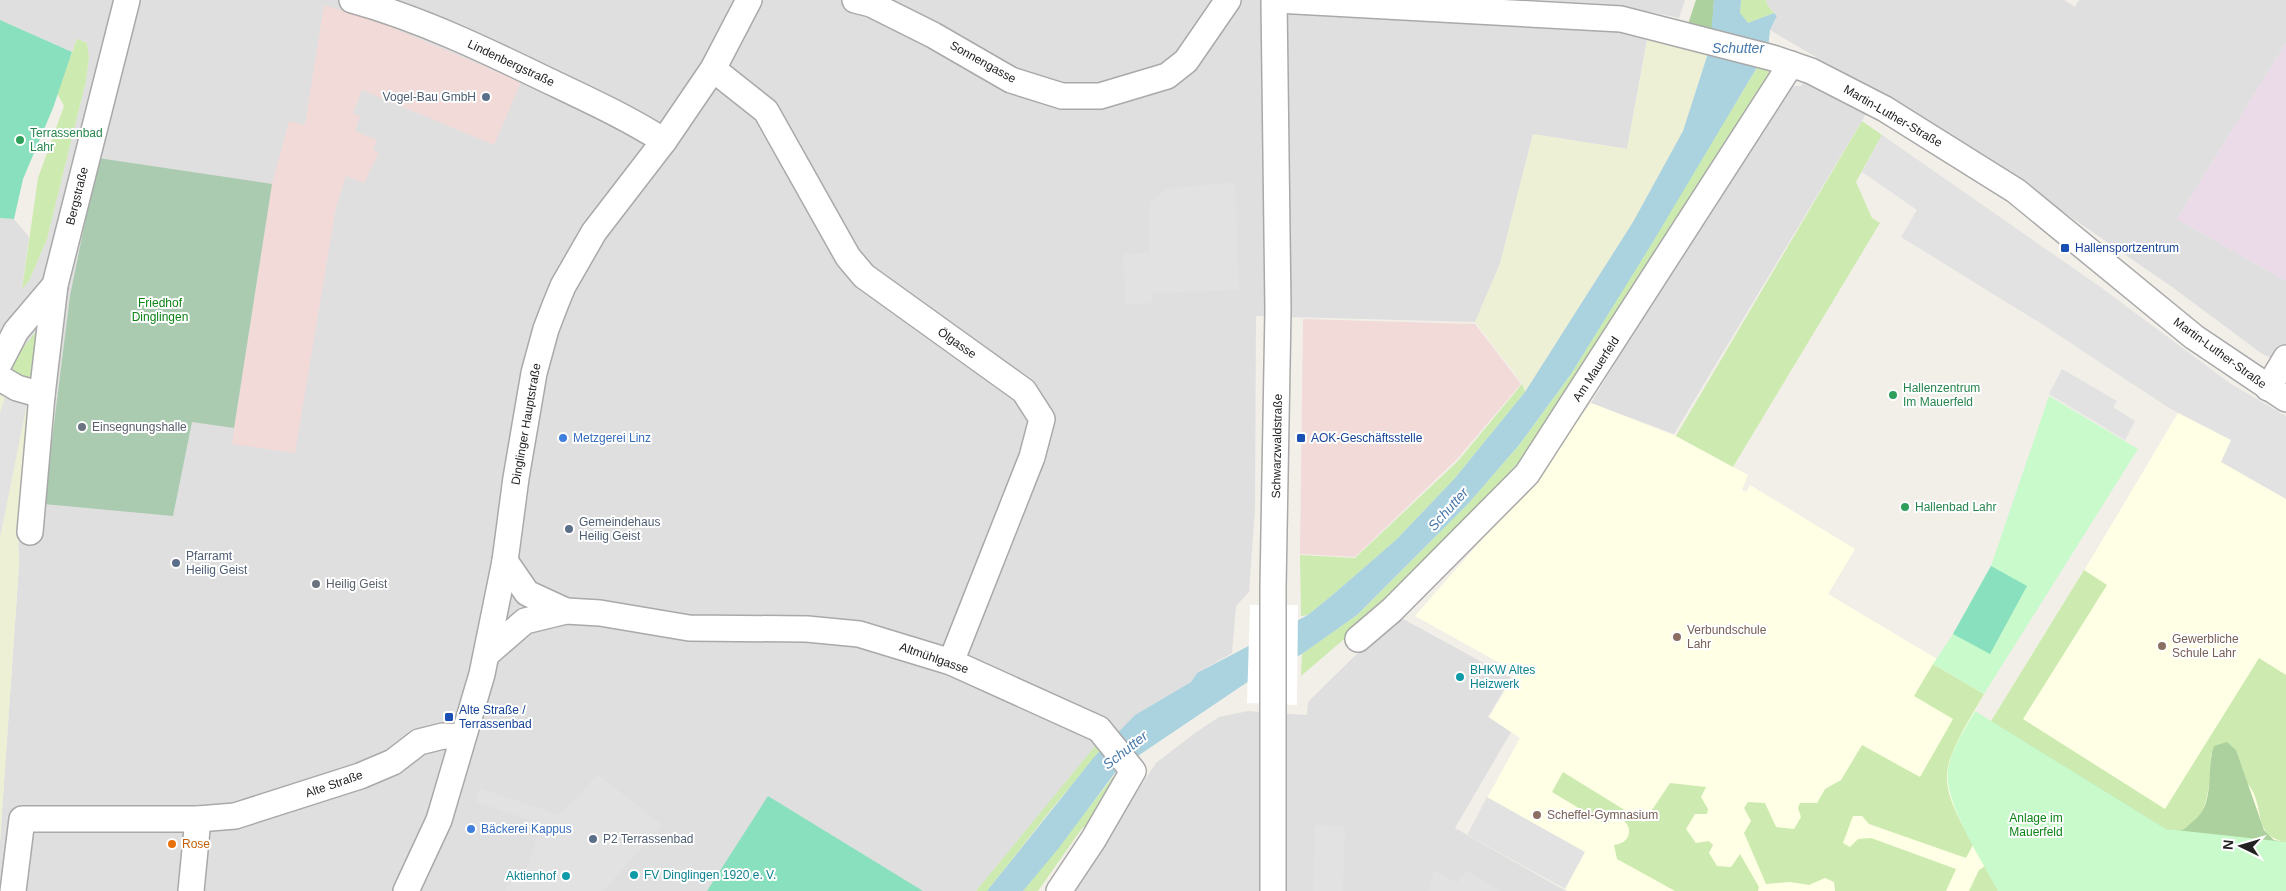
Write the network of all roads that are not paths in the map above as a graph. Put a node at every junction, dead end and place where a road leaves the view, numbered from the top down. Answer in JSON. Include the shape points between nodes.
{"nodes":[{"id":1,"x":127,"y":0,"type":"edge"},
{"id":2,"x":352,"y":0,"type":"edge"},
{"id":3,"x":749,"y":0,"type":"edge"},
{"id":4,"x":855,"y":0,"type":"edge"},
{"id":5,"x":1228,"y":0,"type":"edge"},
{"id":6,"x":1276,"y":0,"type":"edge"},
{"id":7,"x":389,"y":5,"type":"edge"},
{"id":8,"x":1500,"y":7,"type":"edge"},
{"id":9,"x":1782,"y":61,"type":"junction"},
{"id":10,"x":713,"y":69,"type":"junction"},
{"id":11,"x":664,"y":142,"type":"junction"},
{"id":12,"x":56,"y":284,"type":"junction"},
{"id":13,"x":2286,"y":358,"type":"edge"},
{"id":14,"x":0,"y":362,"type":"edge"},
{"id":15,"x":0,"y":378,"type":"edge"},
{"id":16,"x":2277,"y":393,"type":"edge"},
{"id":17,"x":42,"y":395,"type":"junction"},
{"id":18,"x":30,"y":532,"type":"dead end"},
{"id":19,"x":505,"y":561,"type":"junction"},
{"id":20,"x":566,"y":610,"type":"junction"},
{"id":21,"x":1358,"y":639,"type":"dead end"},
{"id":22,"x":488,"y":653,"type":"junction"},
{"id":23,"x":951,"y":662,"type":"junction"},
{"id":24,"x":463,"y":738,"type":"junction"},
{"id":25,"x":198,"y":819,"type":"junction"},
{"id":26,"x":13,"y":891,"type":"edge"},
{"id":27,"x":191,"y":891,"type":"edge"},
{"id":28,"x":406,"y":891,"type":"edge"},
{"id":29,"x":1060,"y":891,"type":"edge"},
{"id":30,"x":1273,"y":891,"type":"edge"}],
"edges":[{"from":1,"to":12,"type":"street","name":"Bergstraße"},
{"from":2,"to":7,"type":"street","name":"Lindenbergstraße"},
{"from":3,"to":10,"type":"street","name":"Dinglinger Hauptstraße"},
{"from":4,"to":5,"type":"street","name":"Sonnengasse","via":[[871,4],[934,35],[1012,80],[1062,96],[1100,96],[1167,76],[1186,61]]},
{"from":6,"to":8,"type":"street","name":"Martin-Luther-Straße"},
{"from":6,"to":30,"type":"street","name":"Schwarzwaldstraße","via":[[1278,310]]},
{"from":7,"to":11,"type":"street","name":"Lindenbergstraße","via":[[635,123]]},
{"from":8,"to":9,"type":"street","name":"Martin-Luther-Straße","via":[[1621,19]]},
{"from":9,"to":16,"type":"street","name":"Martin-Luther-Straße","via":[[1847,88],[1885,109],[2016,192],[2194,337]]},
{"from":9,"to":21,"type":"street","name":"Am Mauerfeld","via":[[1527,474],[1392,610]]},
{"from":10,"to":11,"type":"street","name":"Dinglinger Hauptstraße"},
{"from":10,"to":23,"type":"street","name":"Ölgasse","via":[[766,111],[848,257],[864,276],[1024,391],[1042,418],[1032,457]]},
{"from":11,"to":19,"type":"street","name":"Dinglinger Hauptstraße","via":[[594,232],[563,286],[548,323],[534,372]]},
{"from":12,"to":14,"type":"street","via":[[16,331]]},
{"from":12,"to":17,"type":"street","name":"Bergstraße"},
{"from":13,"to":16,"type":"street"},
{"from":15,"to":17,"type":"street","via":[[17,388]]},
{"from":17,"to":18,"type":"street","name":"Bergstraße"},
{"from":19,"to":20,"type":"street","name":"Altmühlgasse","via":[[528,593]]},
{"from":19,"to":22,"type":"street","name":"Dinglinger Hauptstraße"},
{"from":20,"to":22,"type":"street","name":"Altmühlgasse","via":[[525,621]]},
{"from":20,"to":23,"type":"street","name":"Altmühlgasse","via":[[689,628],[807,628],[859,634]]},
{"from":22,"to":24,"type":"street","name":"Dinglinger Hauptstraße"},
{"from":23,"to":29,"type":"street","name":"Altmühlgasse","via":[[1099,729],[1131,768],[1094,840]]},
{"from":24,"to":25,"type":"street","name":"Alte Straße","via":[[443,736],[419,742],[393,762],[360,776],[235,816]]},
{"from":24,"to":28,"type":"street","name":"Dinglinger Hauptstraße","via":[[439,820]]},
{"from":25,"to":26,"type":"street","name":"Alte Straße","via":[[22,819]]},
{"from":25,"to":27,"type":"street"}]}
